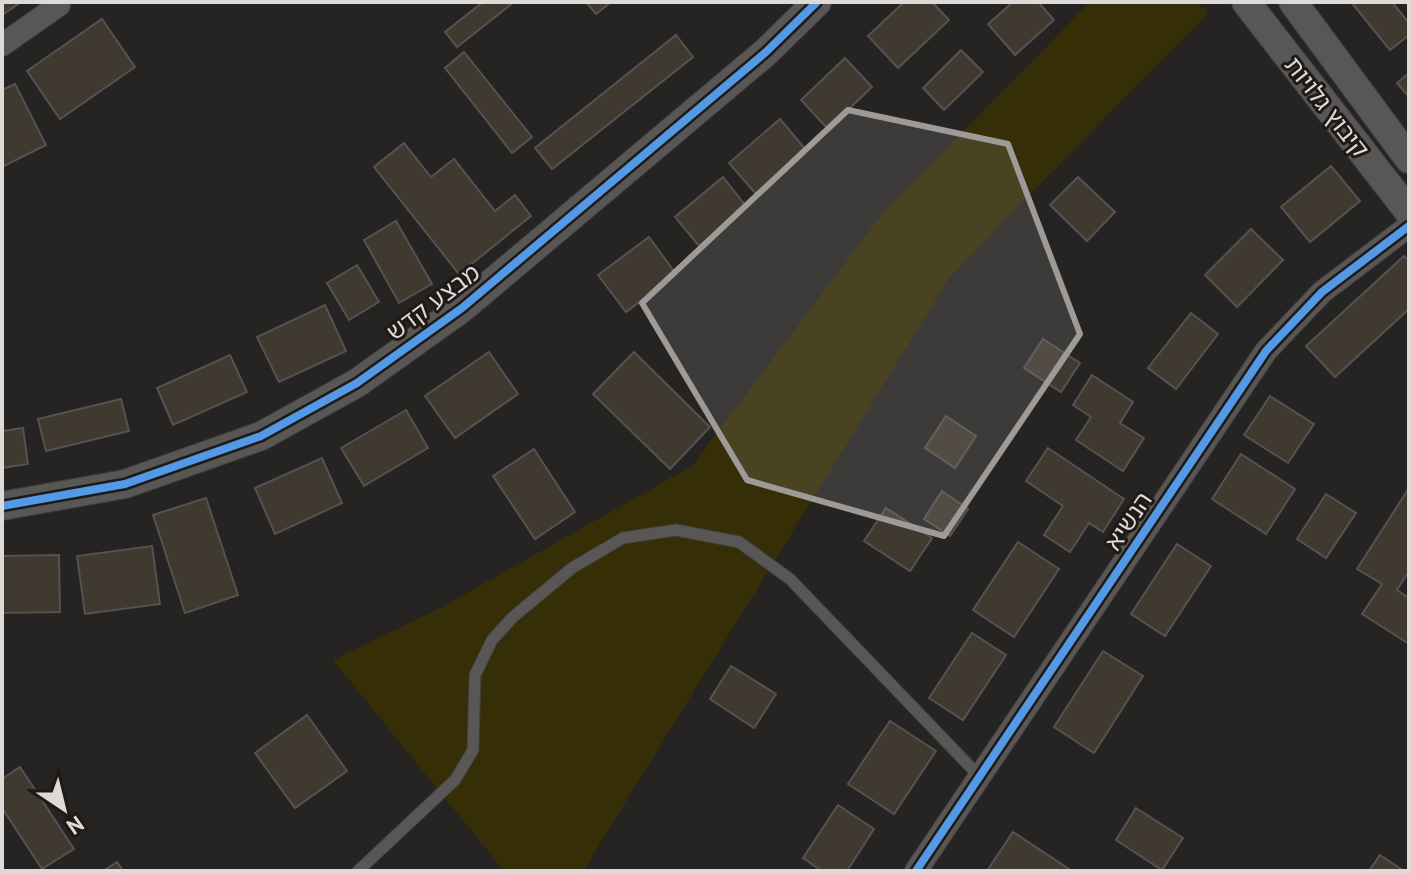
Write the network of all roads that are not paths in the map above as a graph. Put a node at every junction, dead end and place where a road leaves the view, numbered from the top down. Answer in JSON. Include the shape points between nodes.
{"nodes":[{"id":1,"x":817,"y":2,"type":"edge"},
{"id":2,"x":1246,"y":2,"type":"edge"},
{"id":3,"x":1293,"y":2,"type":"edge"},
{"id":4,"x":59,"y":5,"type":"dead end"},
{"id":5,"x":2,"y":45,"type":"edge"},
{"id":6,"x":1409,"y":159,"type":"edge"},
{"id":7,"x":1409,"y":212,"type":"edge"},
{"id":8,"x":1409,"y":226,"type":"edge"},
{"id":9,"x":2,"y":506,"type":"edge"},
{"id":10,"x":980,"y":777,"type":"junction"},
{"id":11,"x":358,"y":871,"type":"edge"},
{"id":12,"x":916,"y":871,"type":"edge"}],
"edges":[{"from":1,"to":9,"type":"street","name":"מבצע קדש","via":[[766,52],[462,308],[357,383],[261,436],[125,484]]},
{"from":2,"to":7,"type":"street","name":"קיבוץ גלויות"},
{"from":3,"to":6,"type":"street","name":"קיבוץ גלויות"},
{"from":4,"to":5,"type":"street"},
{"from":8,"to":10,"type":"street","name":"הנשיא","via":[[1322,292],[1266,351]]},
{"from":10,"to":11,"type":"lane","via":[[790,579],[739,542],[676,530],[623,538],[572,568],[492,640],[475,675],[473,750],[455,780]]},
{"from":10,"to":12,"type":"street","name":"הנשיא"}]}
